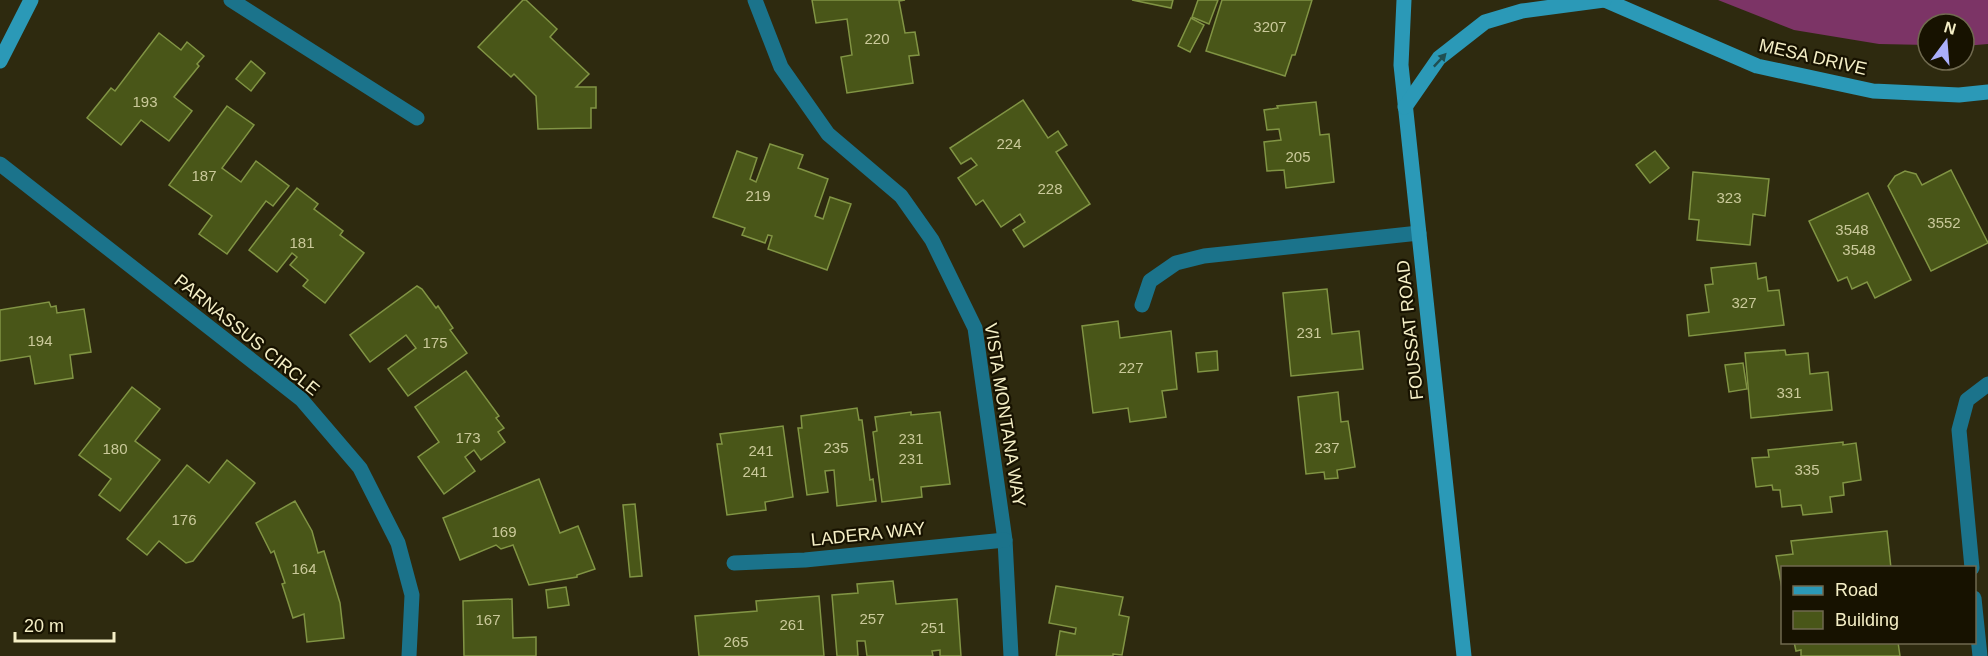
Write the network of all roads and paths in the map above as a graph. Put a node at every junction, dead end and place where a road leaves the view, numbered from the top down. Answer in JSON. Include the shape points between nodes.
{"nodes":[{"id":1,"x":31,"y":0,"type":"edge"},
{"id":2,"x":231,"y":0,"type":"edge"},
{"id":3,"x":755,"y":0,"type":"edge"},
{"id":4,"x":1404,"y":0,"type":"edge"},
{"id":5,"x":1604,"y":0,"type":"edge"},
{"id":6,"x":0,"y":61,"type":"edge"},
{"id":7,"x":1988,"y":92,"type":"edge"},
{"id":8,"x":1405,"y":107,"type":"junction"},
{"id":9,"x":417,"y":118,"type":"dead end"},
{"id":10,"x":0,"y":165,"type":"edge"},
{"id":11,"x":1419,"y":233,"type":"junction"},
{"id":12,"x":1142,"y":305,"type":"dead end"},
{"id":13,"x":1988,"y":384,"type":"edge"},
{"id":14,"x":1005,"y":540,"type":"junction"},
{"id":15,"x":734,"y":563,"type":"dead end"},
{"id":16,"x":1972,"y":566,"type":"edge"},
{"id":17,"x":1976,"y":617,"type":"edge"},
{"id":18,"x":409,"y":656,"type":"edge"},
{"id":19,"x":1011,"y":656,"type":"edge"},
{"id":20,"x":1464,"y":656,"type":"edge"},
{"id":21,"x":1980,"y":656,"type":"edge"}],
"edges":[{"from":1,"to":6,"type":"main road"},
{"from":2,"to":9,"type":"street"},
{"from":3,"to":14,"type":"street","name":"VISTA MONTANA WAY","via":[[781,67],[828,134],[901,196],[932,240],[975,327]]},
{"from":4,"to":8,"type":"main road","name":"FOUSSAT ROAD","via":[[1401,65]]},
{"from":5,"to":7,"type":"main road","name":"MESA DRIVE","via":[[1757,66],[1873,91],[1959,95]]},
{"from":8,"to":5,"type":"main road","one_way":true,"via":[[1439,58],[1485,22],[1522,11]]},
{"from":8,"to":11,"type":"main road","name":"FOUSSAT ROAD"},
{"from":10,"to":18,"type":"street","name":"PARNASSUS CIRCLE","via":[[301,399],[360,468],[398,543],[412,595]]},
{"from":11,"to":12,"type":"street","via":[[1176,262],[1150,281]]},
{"from":11,"to":20,"type":"main road","name":"FOUSSAT ROAD"},
{"from":13,"to":16,"type":"street","via":[[1967,400],[1959,430]]},
{"from":14,"to":15,"type":"street","name":"LADERA WAY","via":[[805,560]]},
{"from":14,"to":19,"type":"street","name":"VISTA MONTANA WAY"},
{"from":17,"to":21,"type":"street"}]}
